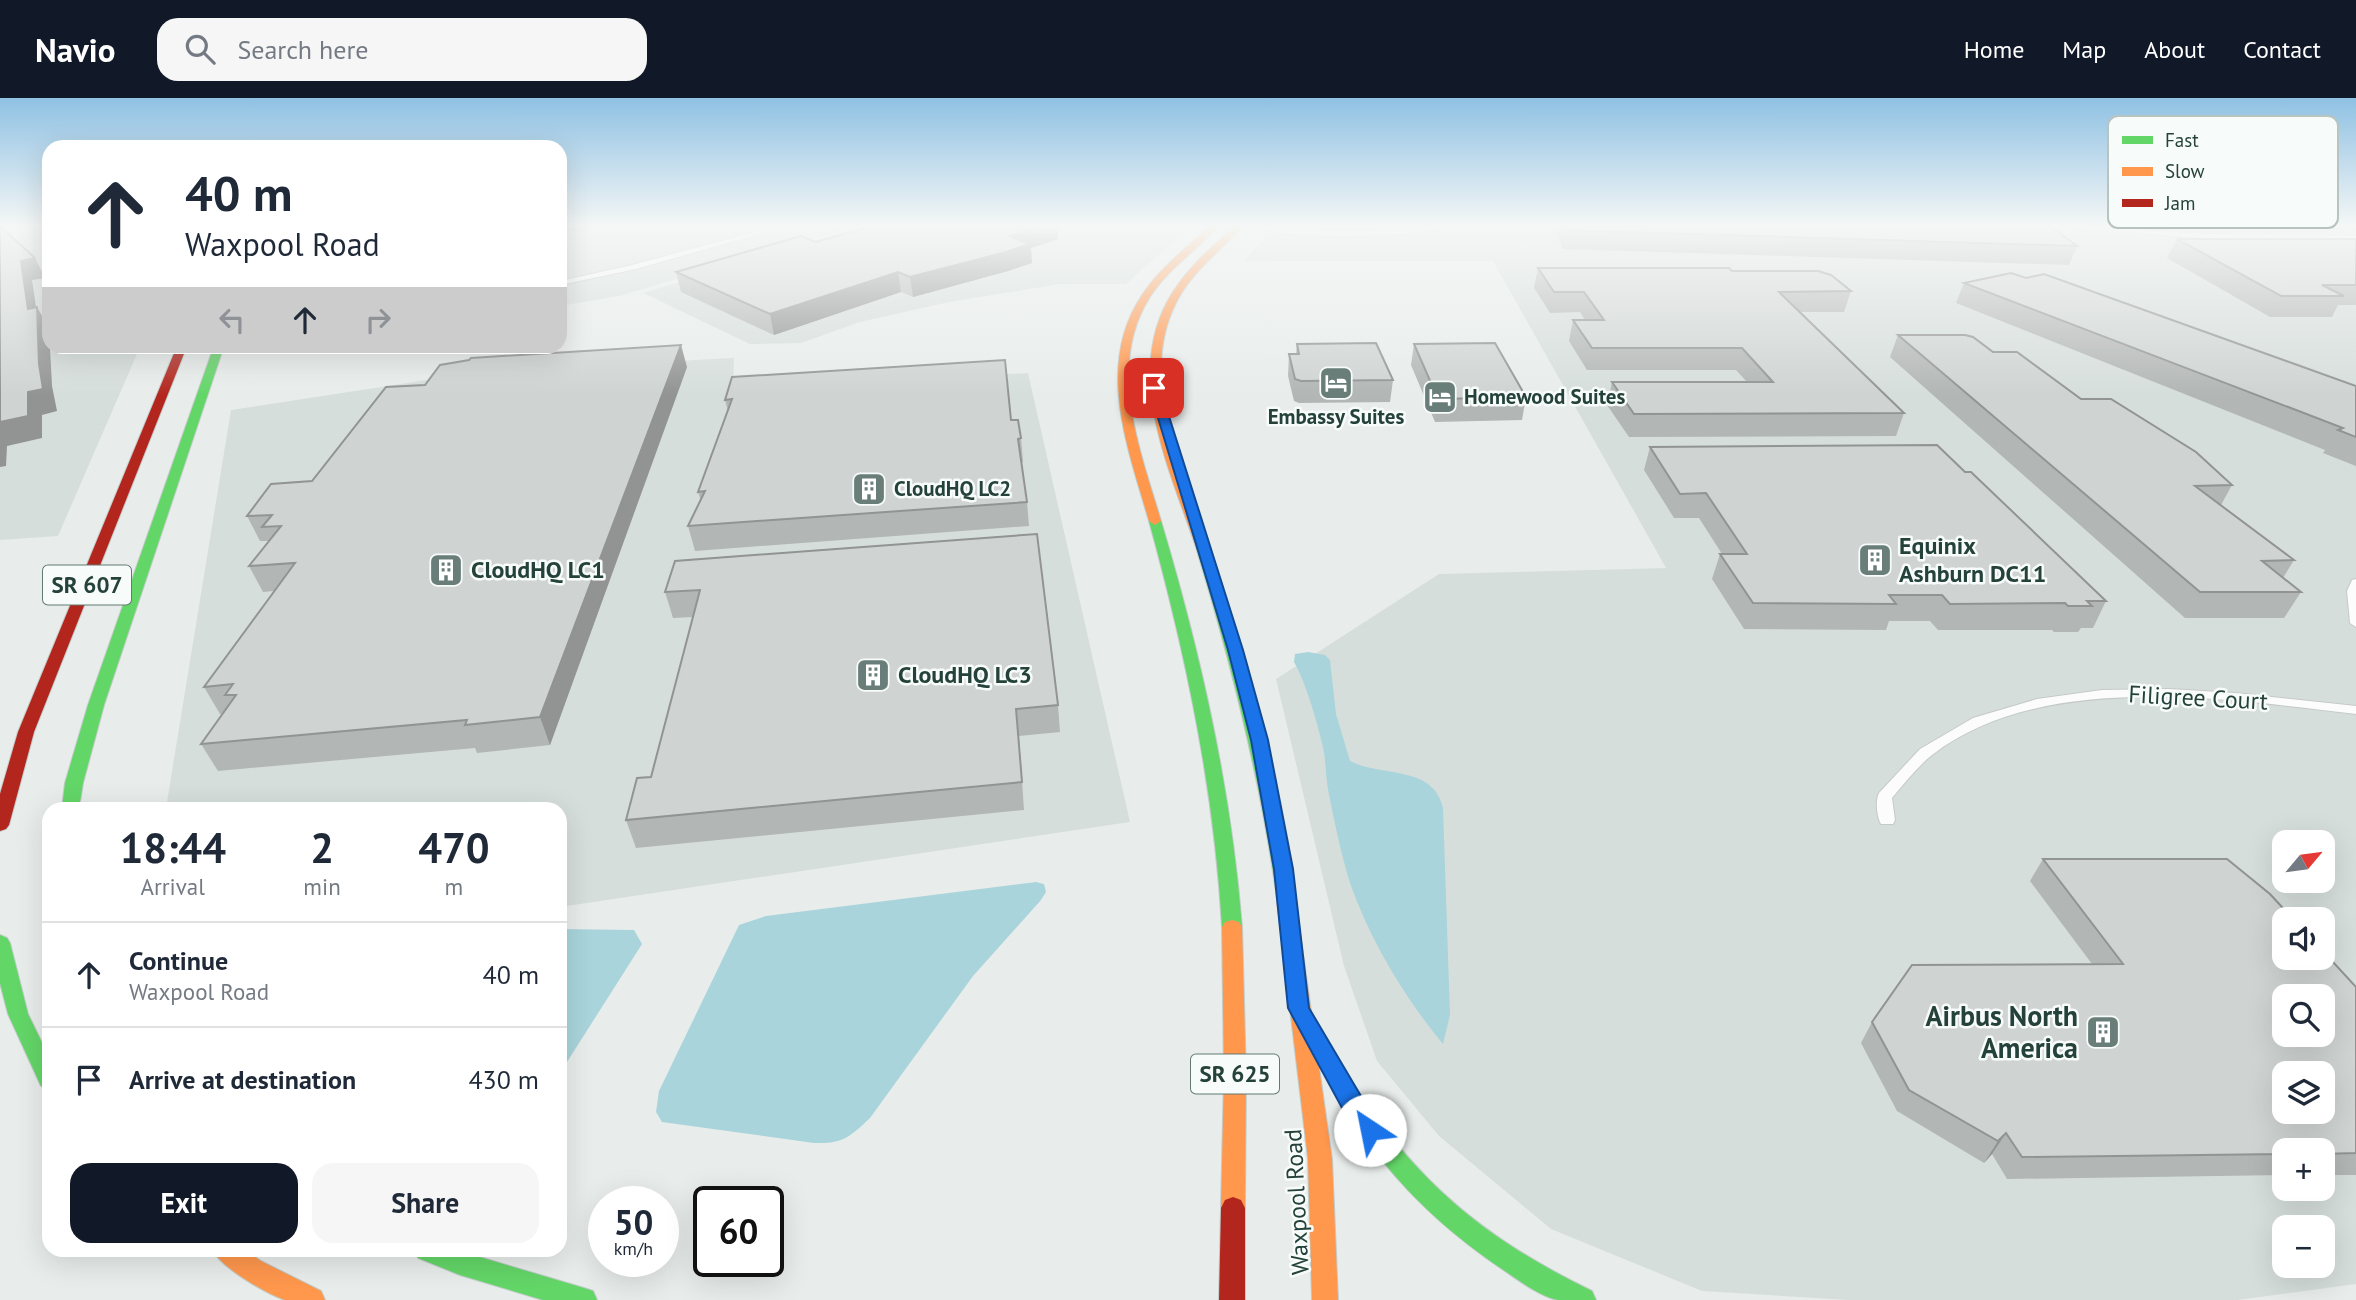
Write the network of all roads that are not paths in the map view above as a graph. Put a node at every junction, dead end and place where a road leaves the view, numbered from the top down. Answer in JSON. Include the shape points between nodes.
{"nodes":[{"id":1,"x":1153,"y":283,"type":"edge"},
{"id":2,"x":1180,"y":283,"type":"edge"},
{"id":3,"x":179,"y":354,"type":"edge"},
{"id":4,"x":216,"y":354,"type":"edge"},
{"id":5,"x":2356,"y":583,"type":"edge"},
{"id":6,"x":2356,"y":623,"type":"edge"},
{"id":7,"x":2356,"y":710,"type":"edge"},
{"id":8,"x":71,"y":802,"type":"edge"},
{"id":9,"x":1887,"y":820,"type":"dead end"},
{"id":10,"x":0,"y":825,"type":"edge"},
{"id":11,"x":0,"y":943,"type":"edge"},
{"id":12,"x":1299,"y":1008,"type":"junction"},
{"id":13,"x":42,"y":1067,"type":"edge"},
{"id":14,"x":235,"y":1257,"type":"edge"},
{"id":15,"x":444,"y":1257,"type":"edge"},
{"id":16,"x":312,"y":1300,"type":"edge"},
{"id":17,"x":584,"y":1300,"type":"edge"},
{"id":18,"x":1232,"y":1300,"type":"edge"},
{"id":19,"x":1325,"y":1300,"type":"edge"},
{"id":20,"x":1583,"y":1300,"type":"edge"}],
"edges":[{"from":1,"to":18,"type":"main road","number":"SR 625","via":[[1130,325],[1124,348],[1123,398],[1185,626],[1227,848],[1236,1017]]},
{"from":2,"to":12,"type":"main road","name":"Waxpool Road","number":"SR 625","via":[[1160,321],[1154,388],[1259,740],[1284,869]]},
{"from":3,"to":10,"type":"main road","number":"SR 607","via":[[26,732]]},
{"from":4,"to":8,"type":"main road","number":"SR 607","via":[[96,705]]},
{"from":5,"to":6,"type":"street"},
{"from":7,"to":9,"type":"street","name":"Filigree Court","via":[[2172,691],[2034,705],[1998,715],[1928,750],[1884,797]]},
{"from":11,"to":13,"type":"main road","via":[[6,983]]},
{"from":12,"to":19,"type":"main road","name":"Waxpool Road","number":"SR 625","via":[[1322,1181]]},
{"from":12,"to":20,"type":"main road","via":[[1356,1112],[1435,1204],[1488,1247]]},
{"from":14,"to":16,"type":"main road"},
{"from":15,"to":17,"type":"main road"}]}
